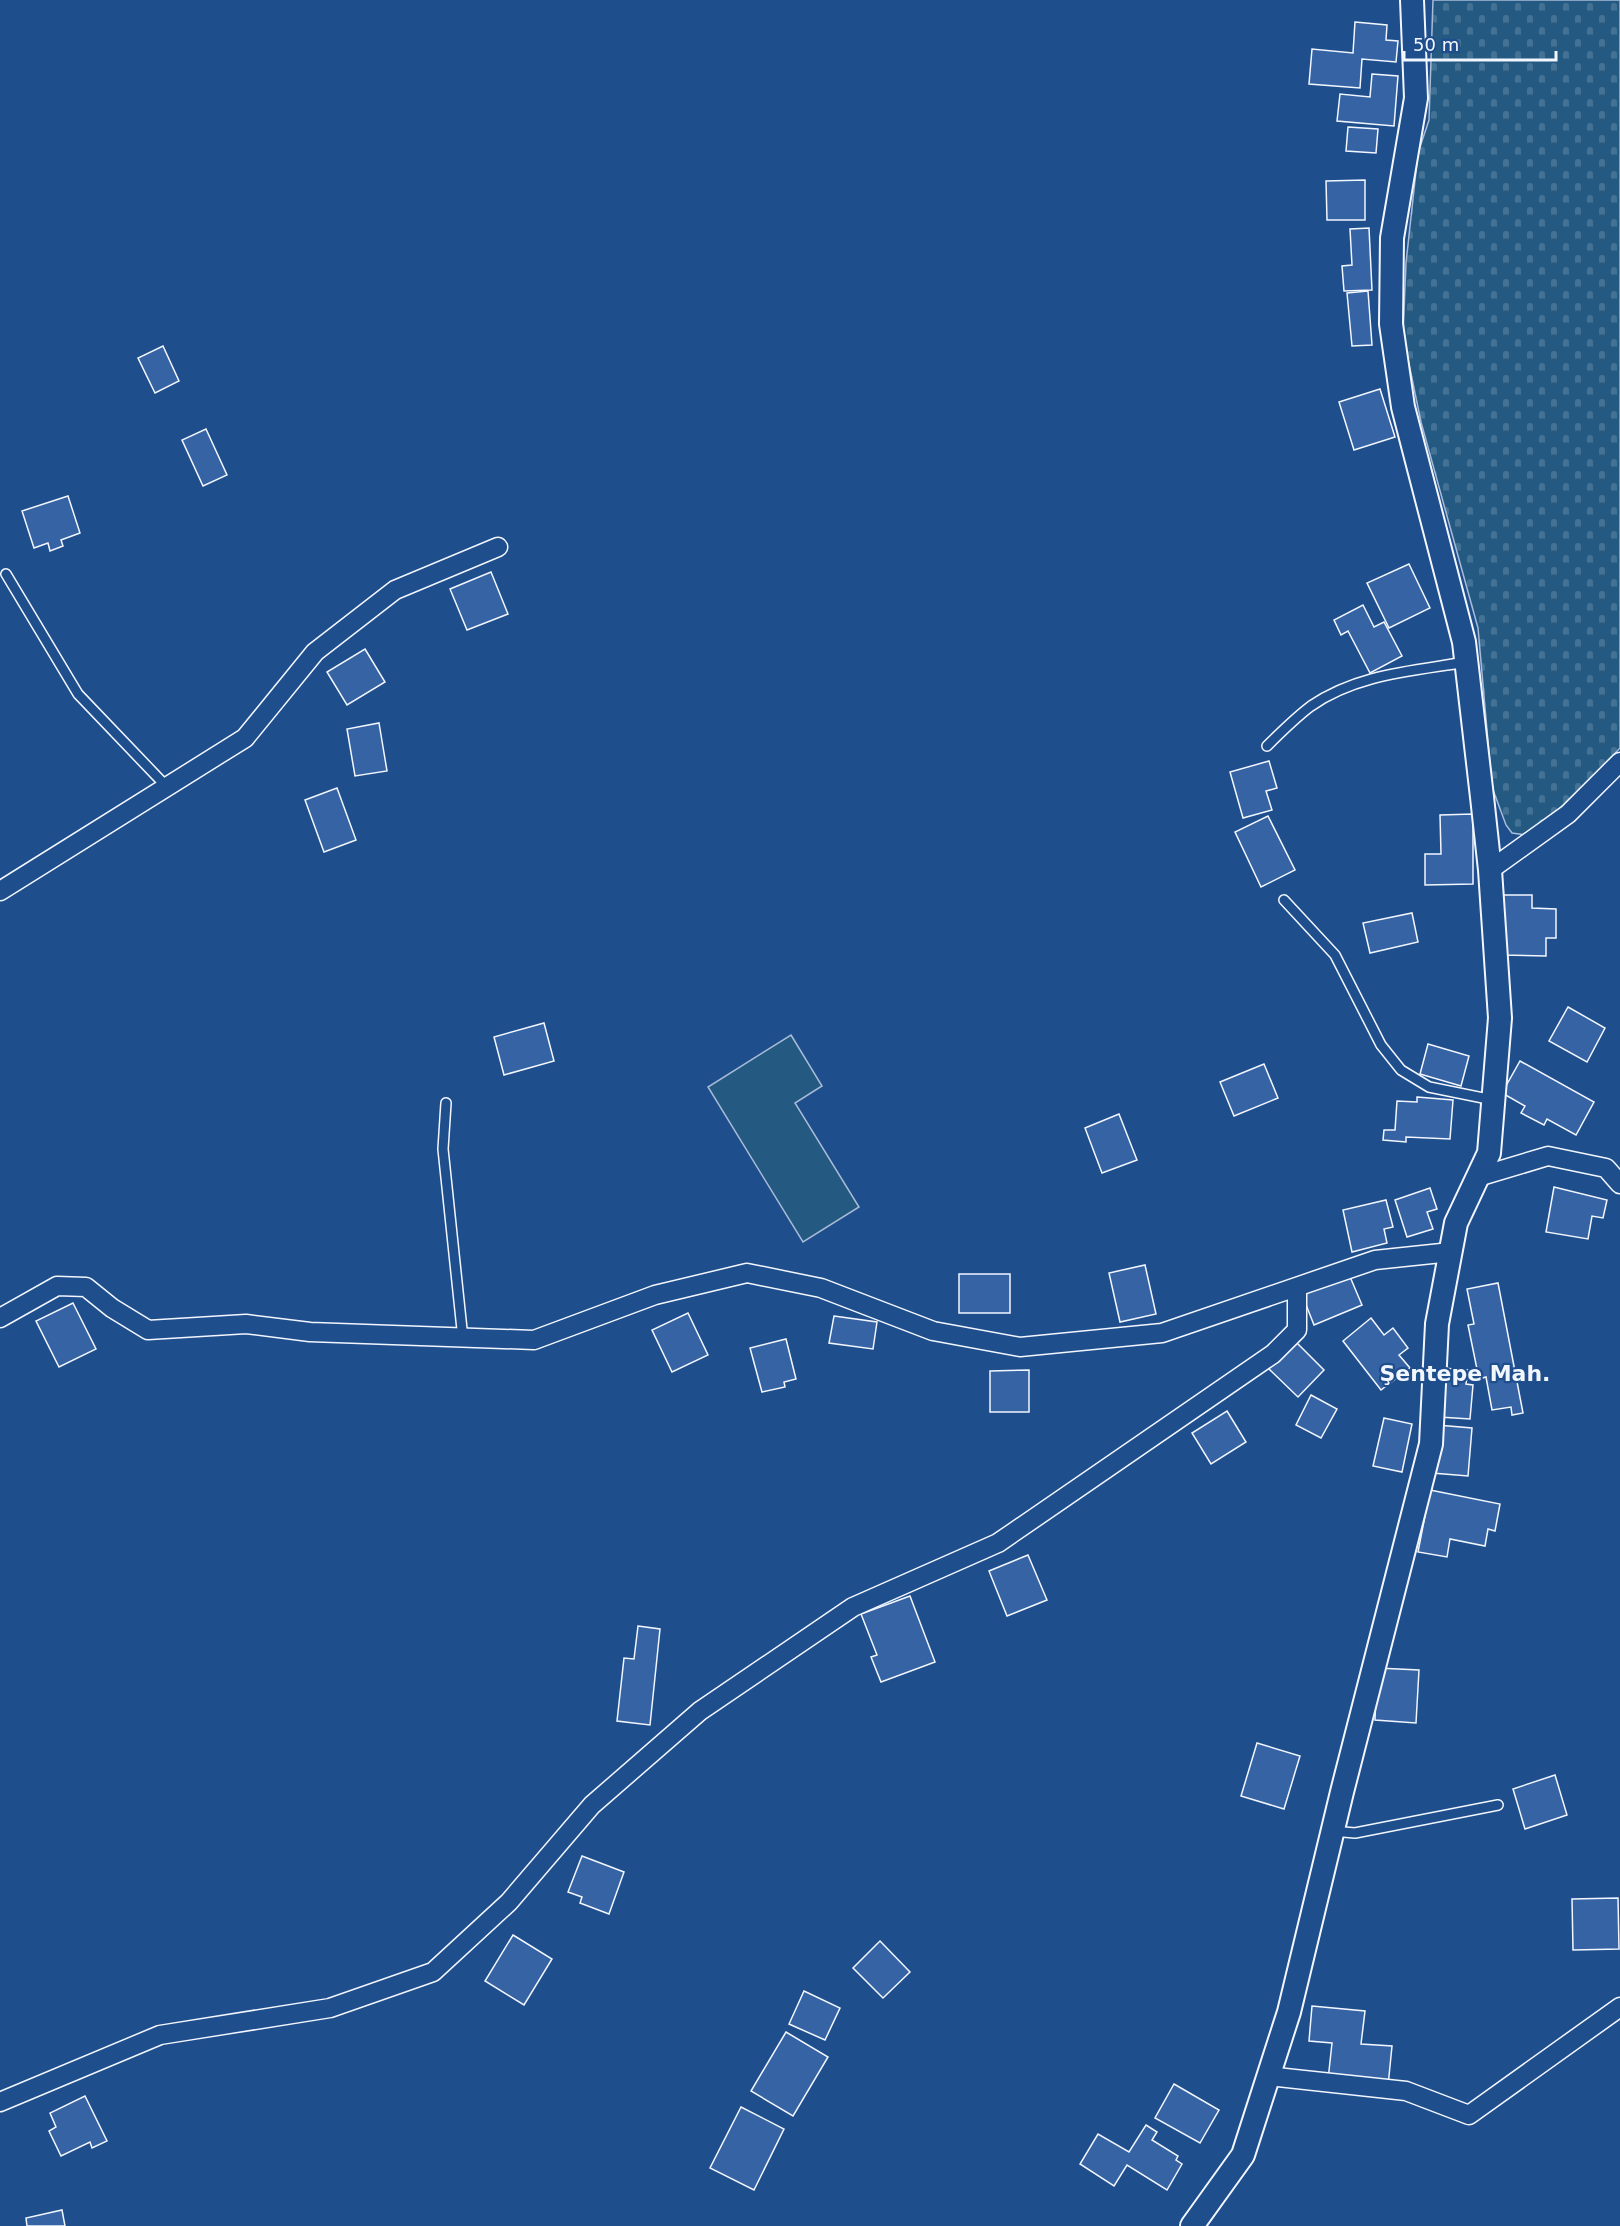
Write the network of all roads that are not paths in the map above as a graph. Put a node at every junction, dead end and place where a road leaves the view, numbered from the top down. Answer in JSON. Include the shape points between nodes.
{"nodes":[{"id":1,"x":1412,"y":0,"type":"edge"},
{"id":2,"x":498,"y":547,"type":"dead end"},
{"id":3,"x":6,"y":574,"type":"dead end"},
{"id":4,"x":1466,"y":662,"type":"junction"},
{"id":5,"x":1267,"y":746,"type":"dead end"},
{"id":6,"x":1620,"y":762,"type":"edge"},
{"id":7,"x":166,"y":786,"type":"junction"},
{"id":8,"x":1490,"y":870,"type":"junction"},
{"id":9,"x":0,"y":891,"type":"edge"},
{"id":10,"x":1284,"y":900,"type":"dead end"},
{"id":11,"x":1493,"y":1100,"type":"junction"},
{"id":12,"x":446,"y":1103,"type":"dead end"},
{"id":13,"x":1478,"y":1177,"type":"junction"},
{"id":14,"x":1620,"y":1184,"type":"edge"},
{"id":15,"x":1451,"y":1252,"type":"junction"},
{"id":16,"x":1297,"y":1288,"type":"junction"},
{"id":17,"x":0,"y":1318,"type":"edge"},
{"id":18,"x":463,"y":1339,"type":"junction"},
{"id":19,"x":1498,"y":1805,"type":"dead end"},
{"id":20,"x":1332,"y":1831,"type":"junction"},
{"id":21,"x":1620,"y":2007,"type":"edge"},
{"id":22,"x":1268,"y":2076,"type":"junction"},
{"id":23,"x":0,"y":2102,"type":"edge"},
{"id":24,"x":1192,"y":2226,"type":"edge"}],
"edges":[{"from":1,"to":4,"type":"street","via":[[1416,98],[1392,238],[1391,324],[1403,407]]},
{"from":2,"to":7,"type":"street","via":[[395,590],[315,652],[245,738]]},
{"from":3,"to":7,"type":"lane","via":[[78,694]]},
{"from":4,"to":5,"type":"lane","via":[[1377,677],[1343,688],[1297,717]]},
{"from":4,"to":8,"type":"street"},
{"from":6,"to":8,"type":"street","via":[[1568,814]]},
{"from":7,"to":9,"type":"street"},
{"from":8,"to":11,"type":"street","via":[[1500,1018]]},
{"from":10,"to":11,"type":"lane","via":[[1335,955],[1381,1045],[1401,1070],[1429,1087]]},
{"from":11,"to":13,"type":"street","via":[[1489,1153]]},
{"from":12,"to":18,"type":"lane","via":[[443,1149]]},
{"from":13,"to":14,"type":"street","via":[[1548,1156],[1606,1168]]},
{"from":13,"to":15,"type":"street","via":[[1456,1223]]},
{"from":15,"to":16,"type":"street","via":[[1375,1260]]},
{"from":15,"to":20,"type":"street","via":[[1437,1324],[1431,1444]]},
{"from":16,"to":18,"type":"street","via":[[1162,1333],[1020,1347],[933,1331],[821,1288],[747,1272],[655,1295],[534,1340]]},
{"from":16,"to":23,"type":"street","via":[[1297,1330],[1273,1354],[998,1543],[853,1607],[700,1711],[592,1805],[509,1902],[434,1972],[330,2008],[160,2036]]},
{"from":17,"to":18,"type":"street","via":[[57,1286],[86,1287],[148,1330],[246,1324],[310,1332]]},
{"from":19,"to":20,"type":"lane","via":[[1354,1833]]},
{"from":20,"to":22,"type":"street","via":[[1289,2012]]},
{"from":21,"to":22,"type":"street","via":[[1469,2115],[1406,2091]]},
{"from":22,"to":24,"type":"street","via":[[1244,2155]]}]}
